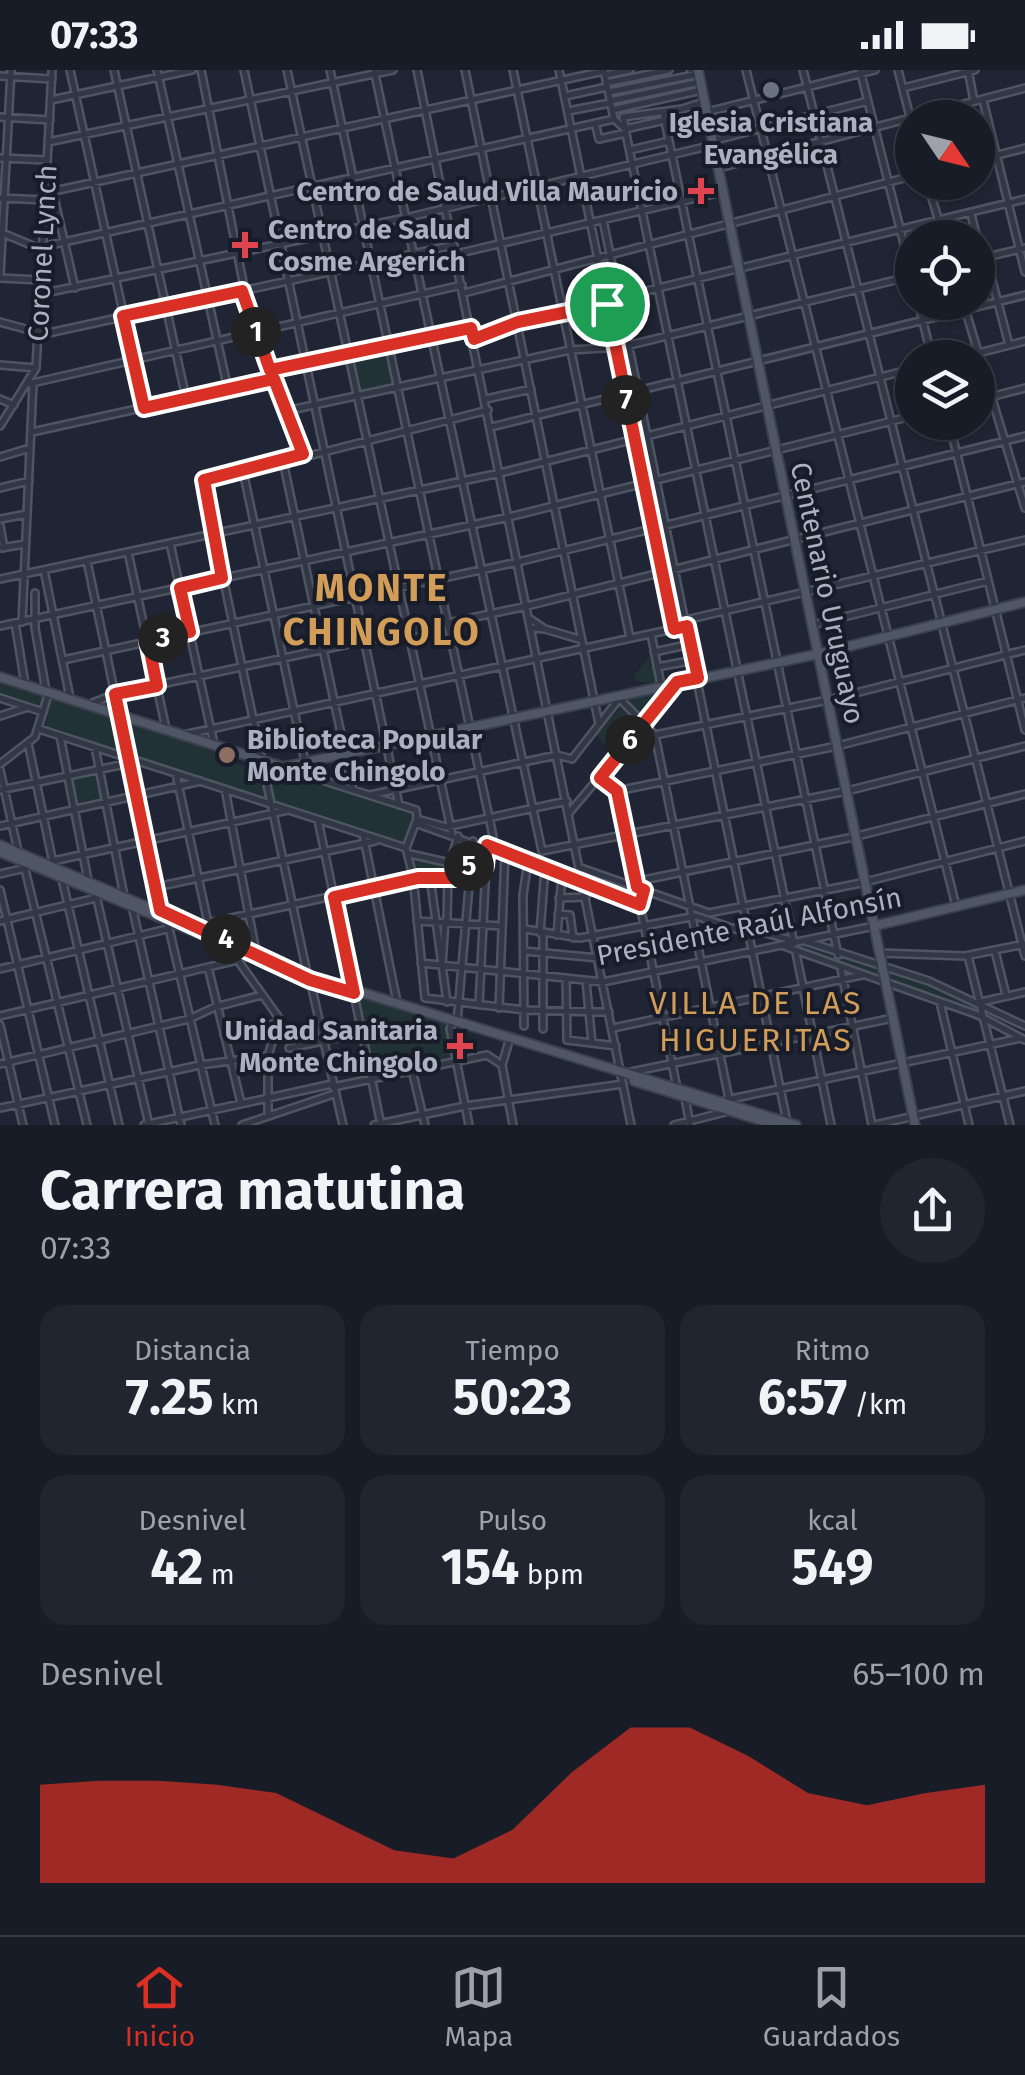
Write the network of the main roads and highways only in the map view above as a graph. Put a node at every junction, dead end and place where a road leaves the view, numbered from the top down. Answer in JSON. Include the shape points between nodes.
{"nodes":[{"id":1,"x":697,"y":76,"type":"edge"},
{"id":2,"x":1025,"y":602,"type":"edge"},
{"id":3,"x":818,"y":654,"type":"junction"},
{"id":4,"x":0,"y":677,"type":"edge"},
{"id":5,"x":0,"y":848,"type":"edge"},
{"id":6,"x":23,"y":861,"type":"junction"},
{"id":7,"x":1025,"y":890,"type":"edge"},
{"id":8,"x":874,"y":926,"type":"junction"},
{"id":9,"x":208,"y":930,"type":"junction"},
{"id":10,"x":354,"y":991,"type":"junction"},
{"id":11,"x":455,"y":1022,"type":"junction"},
{"id":12,"x":624,"y":1078,"type":"junction"},
{"id":13,"x":728,"y":1105,"type":"junction"},
{"id":14,"x":914,"y":1122,"type":"edge"},
{"id":15,"x":791,"y":1124,"type":"edge"},
{"id":16,"x":776,"y":1125,"type":"edge"}],
"edges":[{"from":1,"to":3,"type":"main road","name":"Centenario Uruguayo"},
{"from":2,"to":3,"type":"main road"},
{"from":3,"to":4,"type":"main road","via":[[282,767]]},
{"from":3,"to":8,"type":"main road","name":"Centenario Uruguayo"},
{"from":5,"to":6,"type":"main road"},
{"from":6,"to":9,"type":"main road","via":[[52,864]]},
{"from":6,"to":9,"type":"main road","via":[[167,924]]},
{"from":7,"to":8,"type":"main road","name":"Presidente Raúl Alfonsín"},
{"from":8,"to":14,"type":"main road","name":"Centenario Uruguayo"},
{"from":9,"to":10,"type":"main road"},
{"from":10,"to":11,"type":"main road"},
{"from":10,"to":11,"type":"main road"},
{"from":11,"to":12,"type":"main road"},
{"from":11,"to":12,"type":"main road"},
{"from":12,"to":13,"type":"main road"},
{"from":12,"to":13,"type":"main road"},
{"from":13,"to":15,"type":"main road"},
{"from":13,"to":16,"type":"main road"}]}
